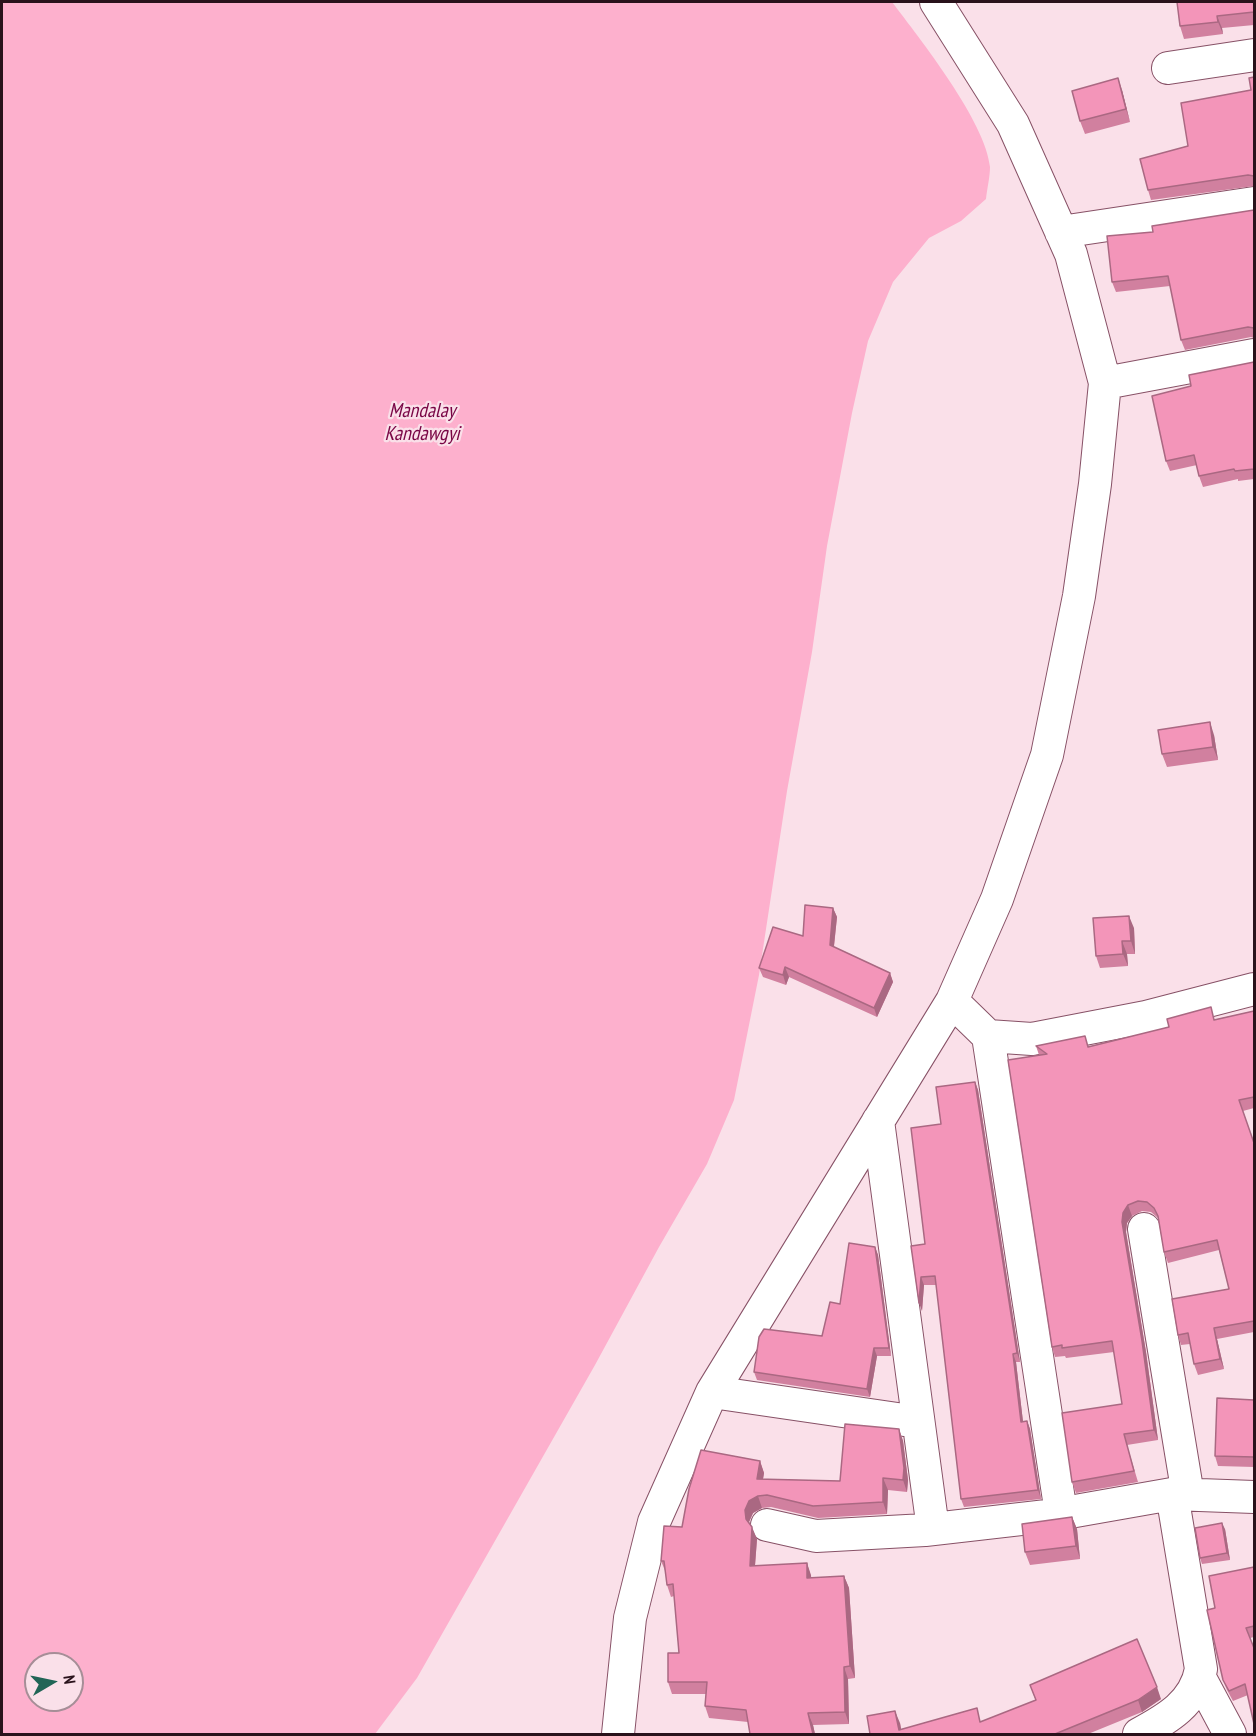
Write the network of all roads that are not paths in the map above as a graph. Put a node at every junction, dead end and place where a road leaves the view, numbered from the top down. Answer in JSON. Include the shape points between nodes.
{"nodes":[{"id":1,"x":936,"y":2,"type":"edge"},
{"id":2,"x":1254,"y":55,"type":"edge"},
{"id":3,"x":1168,"y":68,"type":"dead end"},
{"id":4,"x":1254,"y":203,"type":"edge"},
{"id":5,"x":1061,"y":232,"type":"junction"},
{"id":6,"x":1254,"y":355,"type":"edge"},
{"id":7,"x":1104,"y":383,"type":"junction"},
{"id":8,"x":1254,"y":989,"type":"edge"},
{"id":9,"x":952,"y":1001,"type":"junction"},
{"id":10,"x":988,"y":1036,"type":"junction"},
{"id":11,"x":878,"y":1121,"type":"junction"},
{"id":12,"x":1144,"y":1229,"type":"dead end"},
{"id":13,"x":712,"y":1392,"type":"junction"},
{"id":14,"x":918,"y":1422,"type":"junction"},
{"id":15,"x":1180,"y":1495,"type":"junction"},
{"id":16,"x":1254,"y":1497,"type":"edge"},
{"id":17,"x":1061,"y":1514,"type":"junction"},
{"id":18,"x":767,"y":1525,"type":"dead end"},
{"id":19,"x":933,"y":1529,"type":"junction"},
{"id":20,"x":1200,"y":1678,"type":"junction"},
{"id":21,"x":618,"y":1734,"type":"edge"},
{"id":22,"x":1139,"y":1734,"type":"edge"},
{"id":23,"x":1230,"y":1734,"type":"edge"}],
"edges":[{"from":1,"to":5,"type":"street","via":[[1013,124]]},
{"from":2,"to":3,"type":"street"},
{"from":4,"to":5,"type":"street"},
{"from":5,"to":7,"type":"street","via":[[1071,254]]},
{"from":6,"to":7,"type":"street"},
{"from":7,"to":9,"type":"street","via":[[1079,596],[1047,754],[997,899]]},
{"from":8,"to":10,"type":"street","via":[[1146,1017],[1032,1039]]},
{"from":9,"to":10,"type":"street"},
{"from":9,"to":11,"type":"street"},
{"from":10,"to":17,"type":"street"},
{"from":11,"to":13,"type":"street"},
{"from":11,"to":14,"type":"street"},
{"from":12,"to":15,"type":"street"},
{"from":13,"to":14,"type":"street"},
{"from":13,"to":21,"type":"street","via":[[654,1522],[630,1618]]},
{"from":14,"to":19,"type":"street"},
{"from":15,"to":16,"type":"street"},
{"from":15,"to":17,"type":"street"},
{"from":15,"to":20,"type":"street"},
{"from":17,"to":19,"type":"street"},
{"from":18,"to":19,"type":"street","via":[[816,1536]]},
{"from":20,"to":22,"type":"street","via":[[1189,1699]]},
{"from":20,"to":23,"type":"street"}]}
